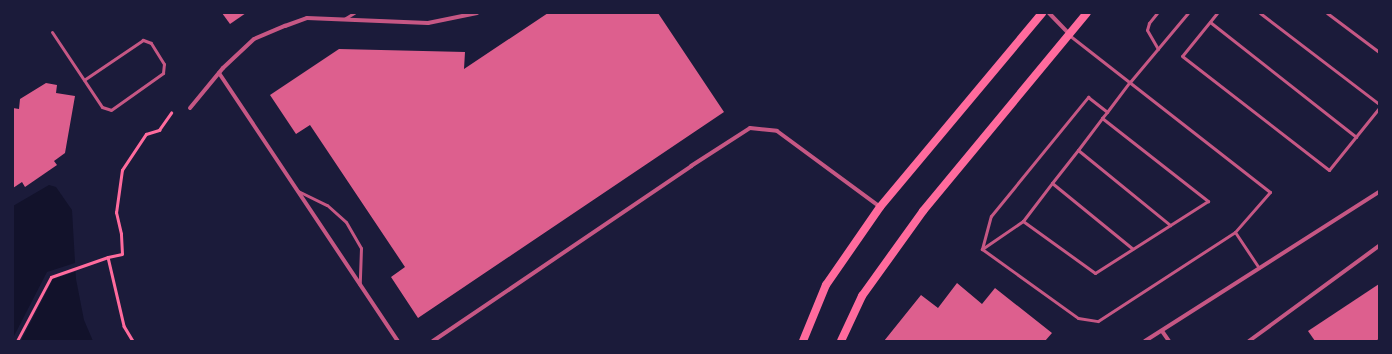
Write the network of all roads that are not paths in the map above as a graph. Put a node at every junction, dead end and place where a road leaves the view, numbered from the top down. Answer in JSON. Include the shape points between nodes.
{"nodes":[{"id":1,"x":354,"y":13,"type":"edge"},
{"id":2,"x":477,"y":13,"type":"edge"},
{"id":3,"x":1042,"y":13,"type":"edge"},
{"id":4,"x":1049,"y":13,"type":"edge"},
{"id":5,"x":1087,"y":13,"type":"edge"},
{"id":6,"x":1157,"y":13,"type":"edge"},
{"id":7,"x":1188,"y":13,"type":"edge"},
{"id":8,"x":1217,"y":13,"type":"edge"},
{"id":9,"x":1260,"y":13,"type":"edge"},
{"id":10,"x":1327,"y":13,"type":"edge"},
{"id":11,"x":470,"y":14,"type":"edge"},
{"id":12,"x":343,"y":20,"type":"junction"},
{"id":13,"x":1210,"y":22,"type":"junction"},
{"id":14,"x":52,"y":32,"type":"dead end"},
{"id":15,"x":1069,"y":35,"type":"junction"},
{"id":16,"x":1158,"y":49,"type":"junction"},
{"id":17,"x":1379,"y":52,"type":"edge"},
{"id":18,"x":219,"y":73,"type":"junction"},
{"id":19,"x":84,"y":80,"type":"junction"},
{"id":20,"x":1130,"y":82,"type":"junction"},
{"id":21,"x":1379,"y":104,"type":"edge"},
{"id":22,"x":190,"y":108,"type":"dead end"},
{"id":23,"x":1379,"y":108,"type":"edge"},
{"id":24,"x":1107,"y":112,"type":"junction"},
{"id":25,"x":1102,"y":118,"type":"junction"},
{"id":26,"x":1356,"y":137,"type":"junction"},
{"id":27,"x":1078,"y":150,"type":"junction"},
{"id":28,"x":1052,"y":183,"type":"junction"},
{"id":29,"x":298,"y":191,"type":"junction"},
{"id":30,"x":1379,"y":192,"type":"edge"},
{"id":31,"x":880,"y":207,"type":"junction"},
{"id":32,"x":1023,"y":221,"type":"junction"},
{"id":33,"x":1170,"y":225,"type":"junction"},
{"id":34,"x":1235,"y":232,"type":"junction"},
{"id":35,"x":1379,"y":246,"type":"edge"},
{"id":36,"x":982,"y":249,"type":"junction"},
{"id":37,"x":1133,"y":249,"type":"junction"},
{"id":38,"x":1259,"y":268,"type":"junction"},
{"id":39,"x":360,"y":285,"type":"junction"},
{"id":40,"x":1162,"y":331,"type":"junction"},
{"id":41,"x":398,"y":341,"type":"edge"},
{"id":42,"x":433,"y":341,"type":"edge"},
{"id":43,"x":803,"y":341,"type":"edge"},
{"id":44,"x":841,"y":341,"type":"edge"},
{"id":45,"x":1146,"y":341,"type":"edge"},
{"id":46,"x":1169,"y":341,"type":"edge"},
{"id":47,"x":1249,"y":341,"type":"edge"}],
"edges":[{"from":1,"to":12,"type":"lane"},
{"from":2,"to":11,"type":"street"},
{"from":3,"to":31,"type":"main road"},
{"from":4,"to":15,"type":"street"},
{"from":5,"to":15,"type":"main road"},
{"from":6,"to":16,"type":"lane","via":[[1147,30]]},
{"from":7,"to":16,"type":"lane"},
{"from":8,"to":13,"type":"lane"},
{"from":9,"to":21,"type":"lane"},
{"from":10,"to":17,"type":"lane"},
{"from":11,"to":12,"type":"street","via":[[428,23]]},
{"from":12,"to":18,"type":"street","via":[[307,18],[254,39]]},
{"from":13,"to":26,"type":"lane"},
{"from":13,"to":26,"type":"lane","via":[[1182,56],[1328,170]]},
{"from":14,"to":19,"type":"lane"},
{"from":15,"to":20,"type":"lane"},
{"from":15,"to":44,"type":"main road","via":[[923,211],[862,296]]},
{"from":16,"to":20,"type":"lane"},
{"from":18,"to":22,"type":"street"},
{"from":18,"to":29,"type":"street"},
{"from":19,"to":19,"type":"lane","via":[[102,107],[111,110],[162,73],[164,64],[150,43],[143,40]]},
{"from":20,"to":24,"type":"lane"},
{"from":20,"to":34,"type":"lane","via":[[1270,192]]},
{"from":23,"to":26,"type":"lane"},
{"from":24,"to":25,"type":"lane"},
{"from":24,"to":36,"type":"lane","via":[[1088,97],[991,216]]},
{"from":25,"to":27,"type":"lane"},
{"from":25,"to":33,"type":"lane","via":[[1208,201]]},
{"from":27,"to":28,"type":"lane"},
{"from":27,"to":33,"type":"lane"},
{"from":28,"to":32,"type":"lane"},
{"from":28,"to":37,"type":"lane"},
{"from":29,"to":39,"type":"street"},
{"from":29,"to":39,"type":"lane","via":[[327,205],[346,222],[361,248]]},
{"from":30,"to":38,"type":"street"},
{"from":31,"to":42,"type":"street","via":[[777,131],[750,128]]},
{"from":31,"to":43,"type":"main road","via":[[826,285]]},
{"from":32,"to":36,"type":"lane"},
{"from":32,"to":37,"type":"lane","via":[[1095,273]]},
{"from":33,"to":37,"type":"lane"},
{"from":34,"to":36,"type":"lane","via":[[1098,321],[1078,318]]},
{"from":34,"to":38,"type":"lane"},
{"from":35,"to":47,"type":"street"},
{"from":38,"to":40,"type":"street"},
{"from":39,"to":41,"type":"street"},
{"from":40,"to":45,"type":"street"},
{"from":40,"to":46,"type":"street"}]}
